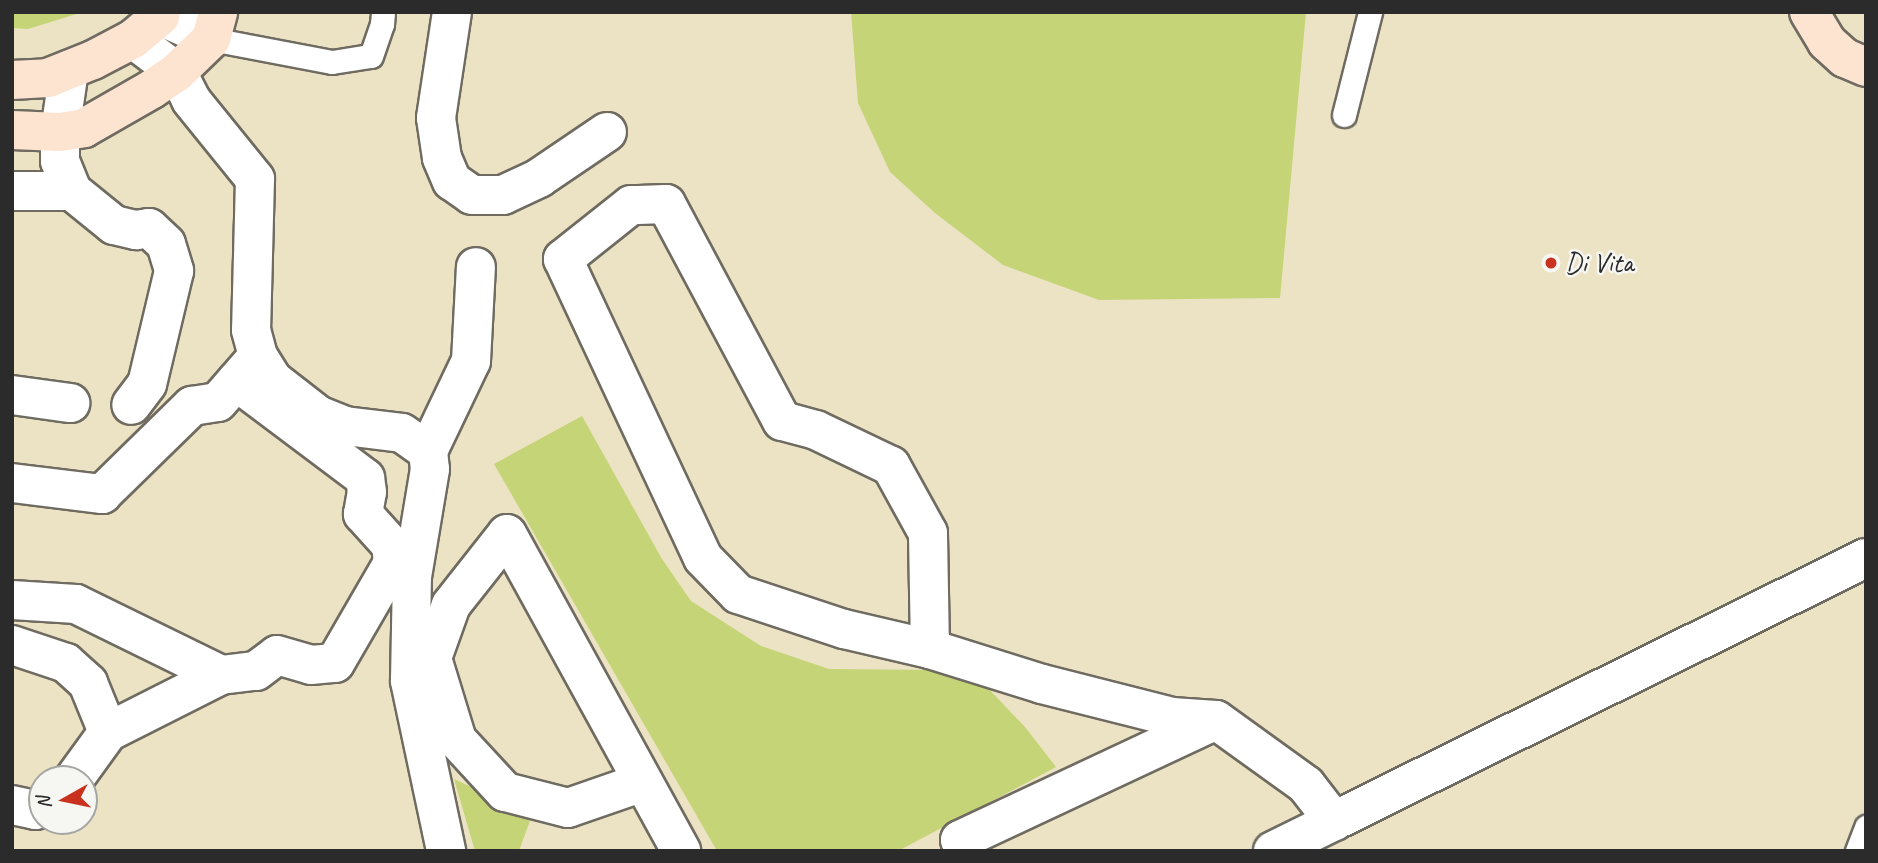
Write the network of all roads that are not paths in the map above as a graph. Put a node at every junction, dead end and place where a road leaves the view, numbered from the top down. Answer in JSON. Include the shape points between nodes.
{"nodes":[{"id":1,"x":383,"y":12,"type":"edge"},
{"id":2,"x":452,"y":12,"type":"edge"},
{"id":3,"x":1370,"y":12,"type":"edge"},
{"id":4,"x":1810,"y":12,"type":"edge"},
{"id":5,"x":151,"y":22,"type":"edge"},
{"id":6,"x":215,"y":25,"type":"edge"},
{"id":7,"x":1855,"y":63,"type":"edge"},
{"id":8,"x":69,"y":70,"type":"junction"},
{"id":9,"x":177,"y":72,"type":"junction"},
{"id":10,"x":12,"y":80,"type":"edge"},
{"id":11,"x":1866,"y":100,"type":"edge"},
{"id":12,"x":1344,"y":115,"type":"dead end"},
{"id":13,"x":12,"y":130,"type":"edge"},
{"id":14,"x":60,"y":132,"type":"junction"},
{"id":15,"x":607,"y":132,"type":"dead end"},
{"id":16,"x":12,"y":191,"type":"edge"},
{"id":17,"x":72,"y":191,"type":"junction"},
{"id":18,"x":476,"y":267,"type":"dead end"},
{"id":19,"x":247,"y":369,"type":"junction"},
{"id":20,"x":12,"y":395,"type":"edge"},
{"id":21,"x":70,"y":403,"type":"dead end"},
{"id":22,"x":131,"y":405,"type":"dead end"},
{"id":23,"x":316,"y":427,"type":"junction"},
{"id":24,"x":428,"y":451,"type":"junction"},
{"id":25,"x":12,"y":483,"type":"edge"},
{"id":26,"x":1866,"y":558,"type":"edge"},
{"id":27,"x":12,"y":600,"type":"edge"},
{"id":28,"x":92,"y":612,"type":"junction"},
{"id":29,"x":12,"y":645,"type":"edge"},
{"id":30,"x":929,"y":649,"type":"junction"},
{"id":31,"x":221,"y":675,"type":"junction"},
{"id":32,"x":88,"y":683,"type":"junction"},
{"id":33,"x":1216,"y":720,"type":"junction"},
{"id":34,"x":108,"y":733,"type":"junction"},
{"id":35,"x":84,"y":765,"type":"edge"},
{"id":36,"x":643,"y":782,"type":"junction"},
{"id":37,"x":1334,"y":821,"type":"junction"},
{"id":38,"x":1866,"y":827,"type":"edge"},
{"id":39,"x":446,"y":851,"type":"edge"},
{"id":40,"x":681,"y":851,"type":"edge"},
{"id":41,"x":965,"y":851,"type":"edge"},
{"id":42,"x":1273,"y":851,"type":"edge"},
{"id":43,"x":1857,"y":851,"type":"edge"}],
"edges":[{"from":1,"to":6,"type":"lane","via":[[370,56],[332,62]]},
{"from":2,"to":15,"type":"street","via":[[436,118],[442,158],[452,181],[472,195],[503,195],[539,178]]},
{"from":3,"to":12,"type":"lane"},
{"from":4,"to":7,"type":"street","via":[[1827,42]]},
{"from":5,"to":6,"type":"street"},
{"from":5,"to":8,"type":"street"},
{"from":5,"to":9,"type":"street"},
{"from":6,"to":9,"type":"street"},
{"from":7,"to":11,"type":"street"},
{"from":8,"to":10,"type":"street","via":[[48,78]]},
{"from":8,"to":14,"type":"street"},
{"from":9,"to":14,"type":"street","via":[[84,128]]},
{"from":9,"to":19,"type":"street","via":[[191,100],[255,180]]},
{"from":13,"to":14,"type":"street"},
{"from":14,"to":17,"type":"street","via":[[60,161]]},
{"from":16,"to":17,"type":"street"},
{"from":17,"to":22,"type":"street","via":[[114,225],[149,228],[166,244],[174,271],[147,384]]},
{"from":18,"to":24,"type":"street","via":[[471,361]]},
{"from":19,"to":23,"type":"street","via":[[273,380]]},
{"from":19,"to":25,"type":"street","via":[[218,402],[192,406],[102,494]]},
{"from":20,"to":21,"type":"street"},
{"from":23,"to":24,"type":"street","via":[[402,433]]},
{"from":23,"to":31,"type":"street","via":[[365,478],[363,514],[391,545],[393,563],[335,663],[311,665],[277,655],[257,671]]},
{"from":24,"to":39,"type":"street","via":[[430,469],[412,576],[410,681]]},
{"from":26,"to":37,"type":"street"},
{"from":27,"to":28,"type":"street","via":[[76,604]]},
{"from":28,"to":31,"type":"street"},
{"from":28,"to":32,"type":"street"},
{"from":29,"to":32,"type":"street","via":[[66,663]]},
{"from":30,"to":30,"type":"street","via":[[844,629],[738,594],[703,558],[563,259],[631,205],[666,204],[782,421],[816,429],[891,466],[928,533]]},
{"from":30,"to":33,"type":"street","via":[[1159,713]]},
{"from":31,"to":34,"type":"street"},
{"from":32,"to":34,"type":"street"},
{"from":33,"to":37,"type":"street","via":[[1306,785]]},
{"from":33,"to":41,"type":"street","via":[[960,839]]},
{"from":34,"to":35,"type":"street"},
{"from":36,"to":36,"type":"street","via":[[546,605],[507,534],[451,605],[432,658],[457,740],[505,792],[568,808]]},
{"from":36,"to":40,"type":"street"},
{"from":37,"to":42,"type":"street"},
{"from":38,"to":43,"type":"lane"}]}
